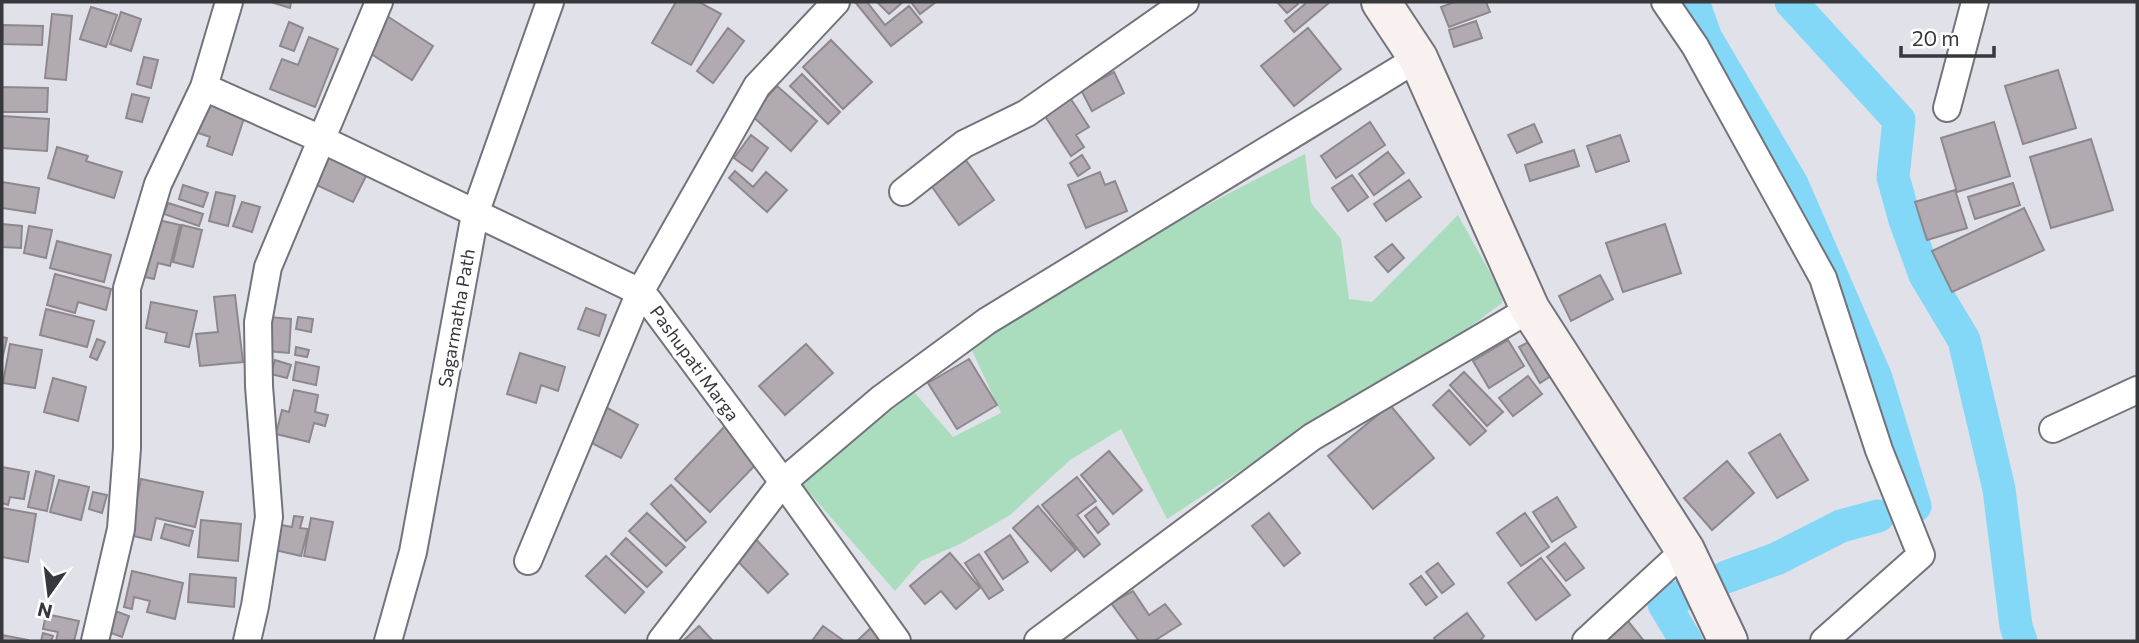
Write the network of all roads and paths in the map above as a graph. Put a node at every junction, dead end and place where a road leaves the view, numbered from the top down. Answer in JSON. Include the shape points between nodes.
{"nodes":[{"id":1,"x":229,"y":2,"type":"edge"},
{"id":2,"x":379,"y":2,"type":"edge"},
{"id":3,"x":550,"y":2,"type":"edge"},
{"id":4,"x":836,"y":2,"type":"edge"},
{"id":5,"x":1185,"y":2,"type":"edge"},
{"id":6,"x":1381,"y":2,"type":"edge"},
{"id":7,"x":1665,"y":2,"type":"edge"},
{"id":8,"x":1975,"y":2,"type":"edge"},
{"id":9,"x":1418,"y":58,"type":"junction"},
{"id":10,"x":204,"y":87,"type":"junction"},
{"id":11,"x":1947,"y":108,"type":"dead end"},
{"id":12,"x":321,"y":139,"type":"junction"},
{"id":13,"x":903,"y":192,"type":"dead end"},
{"id":14,"x":475,"y":214,"type":"junction"},
{"id":15,"x":640,"y":292,"type":"junction"},
{"id":16,"x":1530,"y":309,"type":"junction"},
{"id":17,"x":2137,"y":390,"type":"edge"},
{"id":18,"x":2053,"y":429,"type":"dead end"},
{"id":19,"x":783,"y":482,"type":"junction"},
{"id":20,"x":1685,"y":550,"type":"junction"},
{"id":21,"x":528,"y":561,"type":"dead end"},
{"id":22,"x":95,"y":641,"type":"edge"},
{"id":23,"x":247,"y":641,"type":"edge"},
{"id":24,"x":388,"y":641,"type":"edge"},
{"id":25,"x":661,"y":641,"type":"edge"},
{"id":26,"x":897,"y":641,"type":"edge"},
{"id":27,"x":1038,"y":641,"type":"edge"},
{"id":28,"x":1586,"y":641,"type":"edge"},
{"id":29,"x":1728,"y":641,"type":"edge"},
{"id":30,"x":1824,"y":641,"type":"edge"}],
"edges":[{"from":1,"to":10,"type":"street"},
{"from":2,"to":12,"type":"street"},
{"from":3,"to":14,"type":"street","name":"Sagarmatha Path"},
{"from":4,"to":15,"type":"street","name":"Pashupati Marga","via":[[757,86]]},
{"from":5,"to":13,"type":"street","via":[[1027,113],[964,144]]},
{"from":6,"to":9,"type":"street"},
{"from":7,"to":30,"type":"street","via":[[1695,46],[1823,278],[1879,450],[1921,555]]},
{"from":8,"to":11,"type":"street"},
{"from":9,"to":16,"type":"street"},
{"from":9,"to":19,"type":"street","via":[[988,321],[882,398]]},
{"from":10,"to":12,"type":"street"},
{"from":10,"to":22,"type":"street","via":[[158,184],[127,288],[127,448],[121,529]]},
{"from":12,"to":14,"type":"street"},
{"from":12,"to":23,"type":"street","via":[[268,267],[258,322],[269,517]]},
{"from":14,"to":15,"type":"street"},
{"from":14,"to":24,"type":"street","name":"Sagarmatha Path","via":[[414,552]]},
{"from":15,"to":19,"type":"street","name":"Pashupati Marga"},
{"from":15,"to":21,"type":"street"},
{"from":16,"to":20,"type":"street"},
{"from":16,"to":27,"type":"street","via":[[1312,437]]},
{"from":17,"to":18,"type":"street"},
{"from":19,"to":25,"type":"street"},
{"from":19,"to":26,"type":"street","name":"Pashupati Marga"},
{"from":20,"to":28,"type":"street"},
{"from":20,"to":29,"type":"street"}]}
